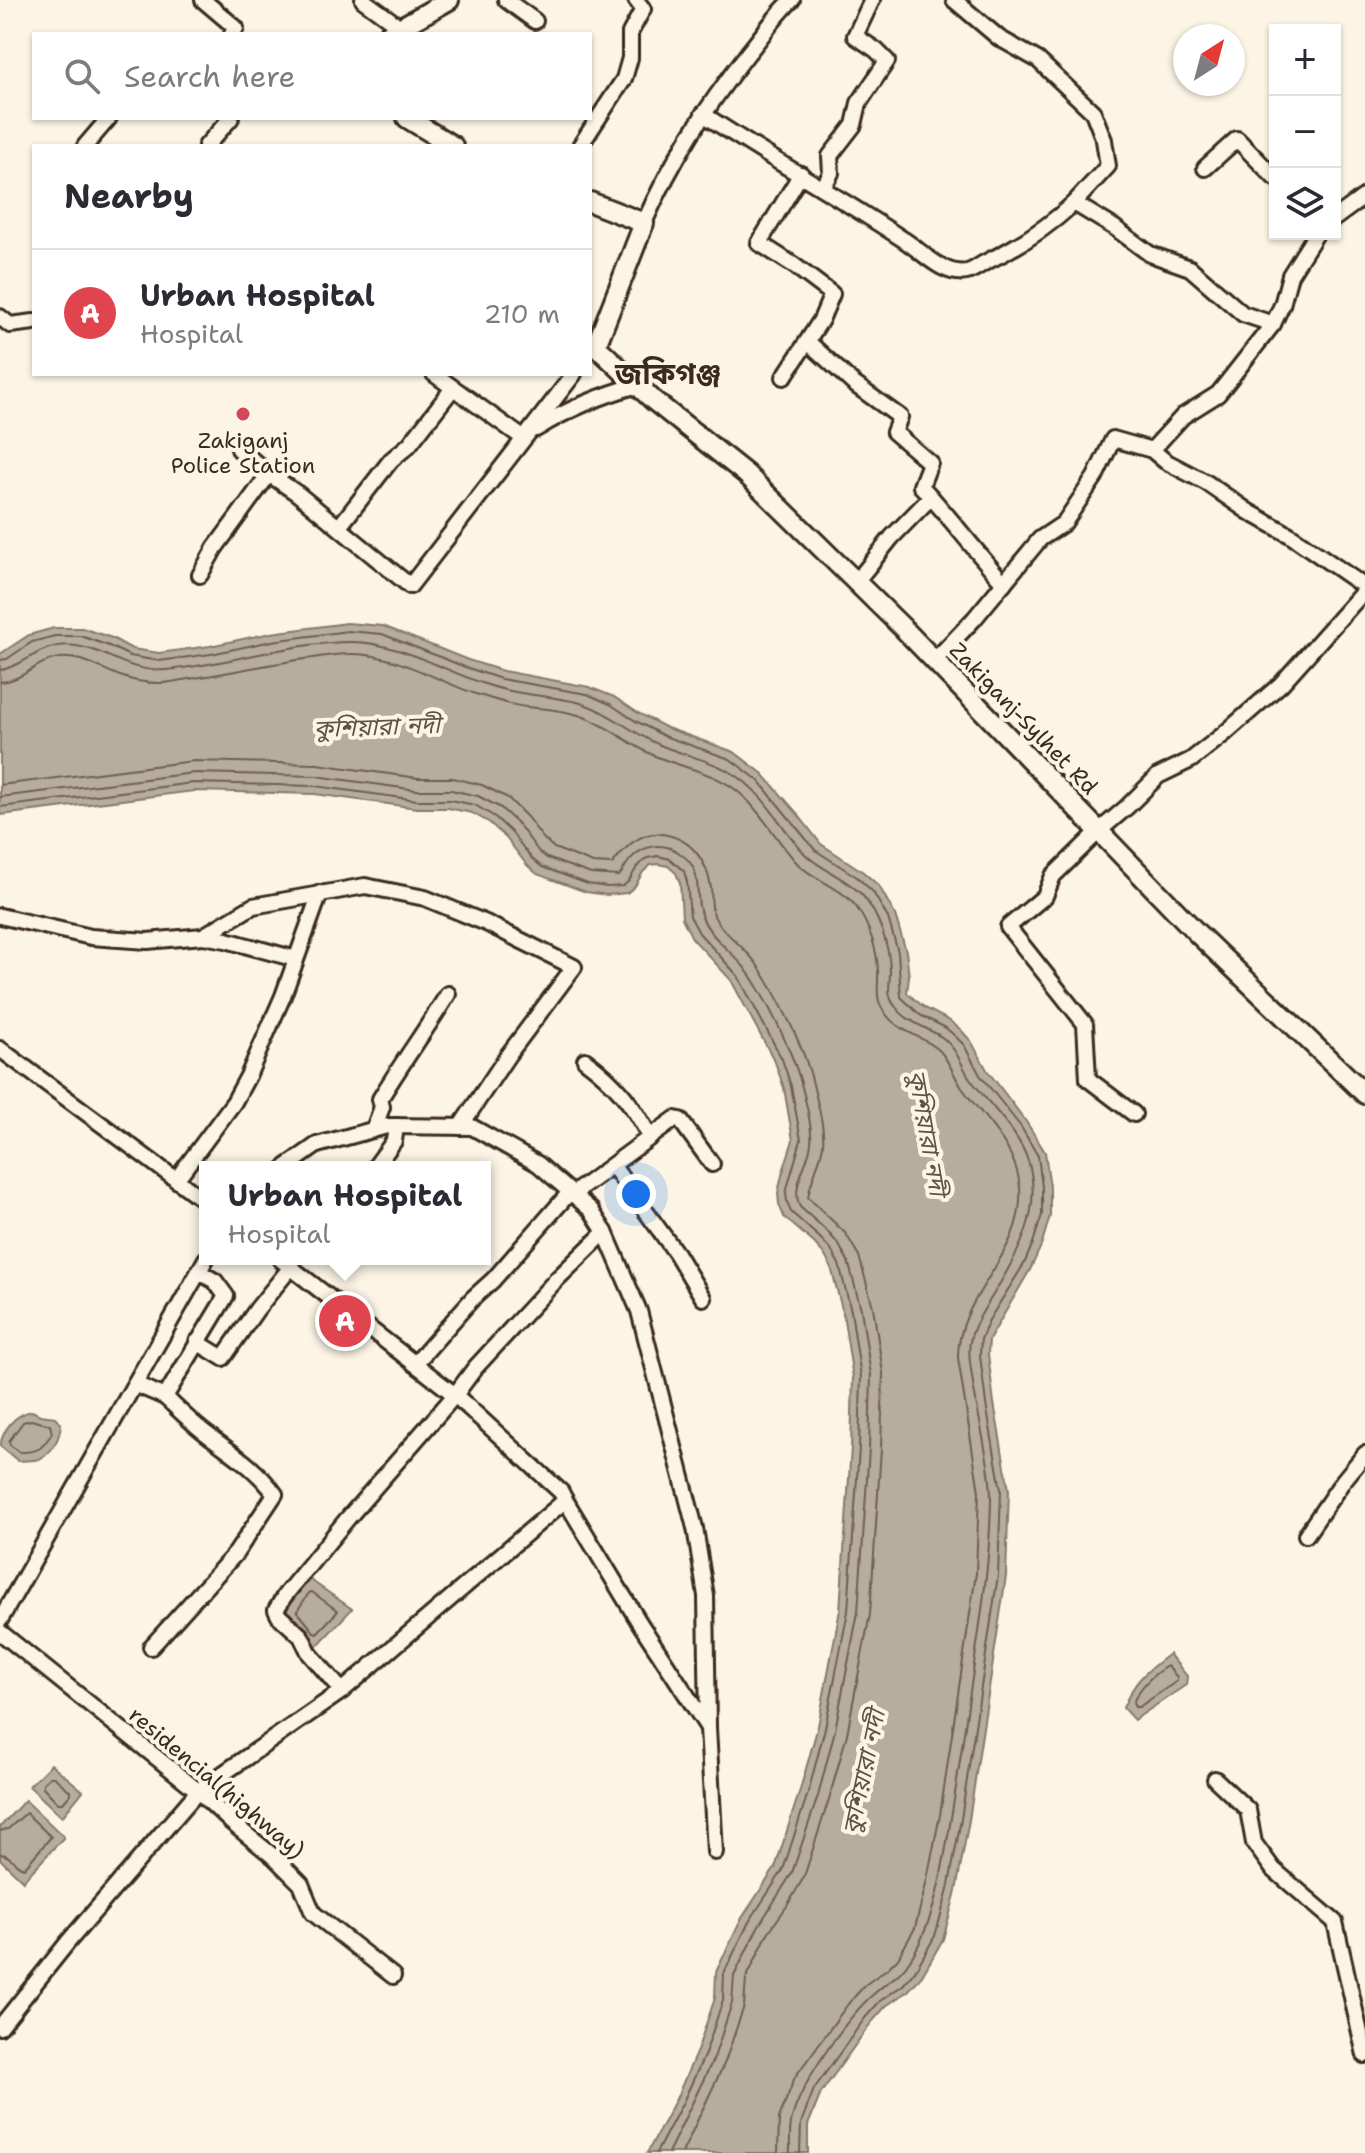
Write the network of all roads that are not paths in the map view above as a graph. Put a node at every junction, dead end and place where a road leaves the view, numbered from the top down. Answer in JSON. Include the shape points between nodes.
{"nodes":[{"id":1,"x":203,"y":0,"type":"edge"},
{"id":2,"x":363,"y":0,"type":"edge"},
{"id":3,"x":449,"y":0,"type":"edge"},
{"id":4,"x":506,"y":0,"type":"edge"},
{"id":5,"x":636,"y":0,"type":"edge"},
{"id":6,"x":792,"y":0,"type":"edge"},
{"id":7,"x":954,"y":0,"type":"edge"},
{"id":8,"x":870,"y":1,"type":"edge"},
{"id":9,"x":535,"y":21,"type":"dead end"},
{"id":10,"x":395,"y":31,"type":"edge"},
{"id":11,"x":233,"y":32,"type":"edge"},
{"id":12,"x":703,"y":114,"type":"junction"},
{"id":13,"x":107,"y":120,"type":"edge"},
{"id":14,"x":229,"y":120,"type":"edge"},
{"id":15,"x":410,"y":120,"type":"edge"},
{"id":16,"x":87,"y":144,"type":"edge"},
{"id":17,"x":208,"y":144,"type":"edge"},
{"id":18,"x":450,"y":144,"type":"edge"},
{"id":19,"x":581,"y":144,"type":"edge"},
{"id":20,"x":1205,"y":168,"type":"dead end"},
{"id":21,"x":1269,"y":172,"type":"edge"},
{"id":22,"x":801,"y":174,"type":"junction"},
{"id":23,"x":823,"y":188,"type":"junction"},
{"id":24,"x":1365,"y":196,"type":"edge"},
{"id":25,"x":592,"y":203,"type":"edge"},
{"id":26,"x":1074,"y":203,"type":"junction"},
{"id":27,"x":1341,"y":214,"type":"edge"},
{"id":28,"x":644,"y":223,"type":"junction"},
{"id":29,"x":1312,"y":240,"type":"edge"},
{"id":30,"x":32,"y":322,"type":"edge"},
{"id":31,"x":1273,"y":324,"type":"junction"},
{"id":32,"x":3,"y":325,"type":"edge"},
{"id":33,"x":808,"y":342,"type":"junction"},
{"id":34,"x":593,"y":350,"type":"edge"},
{"id":35,"x":437,"y":376,"type":"edge"},
{"id":36,"x":572,"y":376,"type":"edge"},
{"id":37,"x":784,"y":377,"type":"dead end"},
{"id":38,"x":638,"y":385,"type":"junction"},
{"id":39,"x":453,"y":388,"type":"junction"},
{"id":40,"x":523,"y":438,"type":"junction"},
{"id":41,"x":239,"y":449,"type":"dead end"},
{"id":42,"x":1152,"y":450,"type":"junction"},
{"id":43,"x":269,"y":474,"type":"junction"},
{"id":44,"x":931,"y":497,"type":"junction"},
{"id":45,"x":339,"y":527,"type":"junction"},
{"id":46,"x":200,"y":575,"type":"dead end"},
{"id":47,"x":856,"y":582,"type":"junction"},
{"id":48,"x":1004,"y":583,"type":"junction"},
{"id":49,"x":1365,"y":589,"type":"edge"},
{"id":50,"x":934,"y":661,"type":"junction"},
{"id":51,"x":1100,"y":830,"type":"junction"},
{"id":52,"x":320,"y":893,"type":"junction"},
{"id":53,"x":0,"y":916,"type":"edge"},
{"id":54,"x":203,"y":936,"type":"junction"},
{"id":55,"x":296,"y":959,"type":"junction"},
{"id":56,"x":448,"y":994,"type":"dead end"},
{"id":57,"x":0,"y":1049,"type":"edge"},
{"id":58,"x":585,"y":1060,"type":"dead end"},
{"id":59,"x":1365,"y":1094,"type":"edge"},
{"id":60,"x":1134,"y":1114,"type":"dead end"},
{"id":61,"x":396,"y":1126,"type":"junction"},
{"id":62,"x":460,"y":1127,"type":"junction"},
{"id":63,"x":374,"y":1129,"type":"junction"},
{"id":64,"x":650,"y":1137,"type":"junction"},
{"id":65,"x":294,"y":1161,"type":"edge"},
{"id":66,"x":379,"y":1161,"type":"edge"},
{"id":67,"x":712,"y":1164,"type":"dead end"},
{"id":68,"x":613,"y":1166,"type":"junction"},
{"id":69,"x":176,"y":1180,"type":"junction"},
{"id":70,"x":572,"y":1193,"type":"junction"},
{"id":71,"x":199,"y":1197,"type":"edge"},
{"id":72,"x":605,"y":1232,"type":"junction"},
{"id":73,"x":285,"y":1265,"type":"edge"},
{"id":74,"x":289,"y":1265,"type":"edge"},
{"id":75,"x":202,"y":1266,"type":"edge"},
{"id":76,"x":703,"y":1298,"type":"dead end"},
{"id":77,"x":197,"y":1342,"type":"junction"},
{"id":78,"x":415,"y":1364,"type":"junction"},
{"id":79,"x":135,"y":1384,"type":"junction"},
{"id":80,"x":455,"y":1395,"type":"junction"},
{"id":81,"x":165,"y":1397,"type":"junction"},
{"id":82,"x":1365,"y":1454,"type":"edge"},
{"id":83,"x":564,"y":1498,"type":"junction"},
{"id":84,"x":1306,"y":1535,"type":"dead end"},
{"id":85,"x":0,"y":1620,"type":"edge"},
{"id":86,"x":0,"y":1632,"type":"edge"},
{"id":87,"x":151,"y":1647,"type":"dead end"},
{"id":88,"x":342,"y":1691,"type":"junction"},
{"id":89,"x":708,"y":1728,"type":"junction"},
{"id":90,"x":1215,"y":1779,"type":"dead end"},
{"id":91,"x":198,"y":1791,"type":"junction"},
{"id":92,"x":715,"y":1852,"type":"dead end"},
{"id":93,"x":393,"y":1976,"type":"dead end"},
{"id":94,"x":0,"y":2027,"type":"edge"},
{"id":95,"x":1365,"y":2055,"type":"edge"}],
"edges":[{"from":1,"to":11,"type":"street","via":[[236,28]]},
{"from":2,"to":10,"type":"street"},
{"from":3,"to":10,"type":"main road"},
{"from":4,"to":9,"type":"street"},
{"from":5,"to":19,"type":"street","via":[[643,9],[630,33],[624,79]]},
{"from":6,"to":12,"type":"street"},
{"from":7,"to":26,"type":"street","via":[[999,38],[1038,60],[1093,112],[1108,166]]},
{"from":8,"to":23,"type":"street","via":[[855,36],[887,61],[859,103],[854,125],[830,156],[831,173]]},
{"from":12,"to":22,"type":"street"},
{"from":12,"to":28,"type":"street","via":[[663,179]]},
{"from":13,"to":16,"type":"street"},
{"from":14,"to":17,"type":"street"},
{"from":15,"to":18,"type":"main road"},
{"from":20,"to":21,"type":"street","via":[[1237,139]]},
{"from":22,"to":23,"type":"street"},
{"from":22,"to":33,"type":"street","via":[[759,243],[832,294]]},
{"from":23,"to":26,"type":"street","via":[[944,269],[967,272]]},
{"from":24,"to":27,"type":"street"},
{"from":25,"to":28,"type":"main road"},
{"from":26,"to":31,"type":"street","via":[[1150,254],[1190,268],[1243,314]]},
{"from":28,"to":34,"type":"main road"},
{"from":29,"to":31,"type":"street","via":[[1290,275]]},
{"from":30,"to":32,"type":"street"},
{"from":31,"to":42,"type":"street","via":[[1218,394],[1183,416]]},
{"from":33,"to":37,"type":"street"},
{"from":33,"to":44,"type":"street","via":[[900,417],[894,432],[930,463],[921,486]]},
{"from":34,"to":38,"type":"main road","name":"Zakiganj-Sylhet Rd"},
{"from":35,"to":39,"type":"street"},
{"from":36,"to":40,"type":"street"},
{"from":38,"to":40,"type":"street","via":[[562,413]]},
{"from":38,"to":47,"type":"main road","name":"Zakiganj-Sylhet Rd","via":[[746,474]]},
{"from":39,"to":40,"type":"street"},
{"from":39,"to":45,"type":"street"},
{"from":40,"to":45,"type":"street","via":[[410,586]]},
{"from":41,"to":43,"type":"street"},
{"from":42,"to":48,"type":"street","via":[[1113,439],[1064,523],[1040,539]]},
{"from":42,"to":49,"type":"street","via":[[1290,535]]},
{"from":43,"to":45,"type":"street"},
{"from":43,"to":46,"type":"street"},
{"from":44,"to":47,"type":"street"},
{"from":44,"to":48,"type":"street"},
{"from":47,"to":50,"type":"main road","name":"Zakiganj-Sylhet Rd"},
{"from":48,"to":50,"type":"street"},
{"from":49,"to":51,"type":"street","via":[[1253,710],[1191,760],[1158,776]]},
{"from":50,"to":51,"type":"main road","name":"Zakiganj-Sylhet Rd"},
{"from":51,"to":59,"type":"main road","name":"Zakiganj-Sylhet Rd","via":[[1198,934]]},
{"from":51,"to":60,"type":"street","via":[[1053,876],[1045,896],[1008,927],[1085,1024],[1088,1079]]},
{"from":52,"to":54,"type":"street","via":[[253,906]]},
{"from":52,"to":55,"type":"street"},
{"from":52,"to":62,"type":"street","via":[[365,886],[425,898],[574,967]]},
{"from":53,"to":54,"type":"street","via":[[91,937],[147,941]]},
{"from":54,"to":55,"type":"street"},
{"from":55,"to":69,"type":"street","via":[[234,1102]]},
{"from":56,"to":63,"type":"street","via":[[380,1099]]},
{"from":57,"to":69,"type":"street"},
{"from":58,"to":64,"type":"street","via":[[620,1090]]},
{"from":61,"to":62,"type":"street"},
{"from":61,"to":63,"type":"street"},
{"from":61,"to":66,"type":"street","via":[[394,1141]]},
{"from":62,"to":70,"type":"street","via":[[472,1127],[538,1164]]},
{"from":63,"to":65,"type":"street","via":[[317,1145]]},
{"from":64,"to":67,"type":"street","via":[[680,1120]]},
{"from":64,"to":68,"type":"street"},
{"from":68,"to":70,"type":"street"},
{"from":68,"to":76,"type":"street"},
{"from":69,"to":71,"type":"street"},
{"from":70,"to":72,"type":"street"},
{"from":70,"to":78,"type":"street"},
{"from":72,"to":80,"type":"street","via":[[504,1335]]},
{"from":72,"to":89,"type":"street","via":[[639,1311],[695,1528],[706,1596]]},
{"from":73,"to":77,"type":"street","via":[[223,1358]]},
{"from":74,"to":78,"type":"street"},
{"from":75,"to":77,"type":"street","via":[[226,1296]]},
{"from":75,"to":79,"type":"street"},
{"from":77,"to":81,"type":"street"},
{"from":78,"to":80,"type":"street"},
{"from":79,"to":81,"type":"street"},
{"from":79,"to":85,"type":"street"},
{"from":80,"to":83,"type":"street"},
{"from":80,"to":88,"type":"street","via":[[276,1610]]},
{"from":81,"to":87,"type":"street","via":[[275,1494],[236,1553]]},
{"from":82,"to":84,"type":"street"},
{"from":83,"to":88,"type":"street"},
{"from":83,"to":89,"type":"street"},
{"from":86,"to":91,"type":"street","name":"residencial(highway)"},
{"from":88,"to":91,"type":"street"},
{"from":89,"to":92,"type":"street"},
{"from":90,"to":95,"type":"street","via":[[1248,1810],[1254,1843],[1273,1869],[1335,1922]]},
{"from":91,"to":93,"type":"street","name":"residencial(highway)","via":[[293,1875],[313,1913]]},
{"from":91,"to":94,"type":"street"}]}
